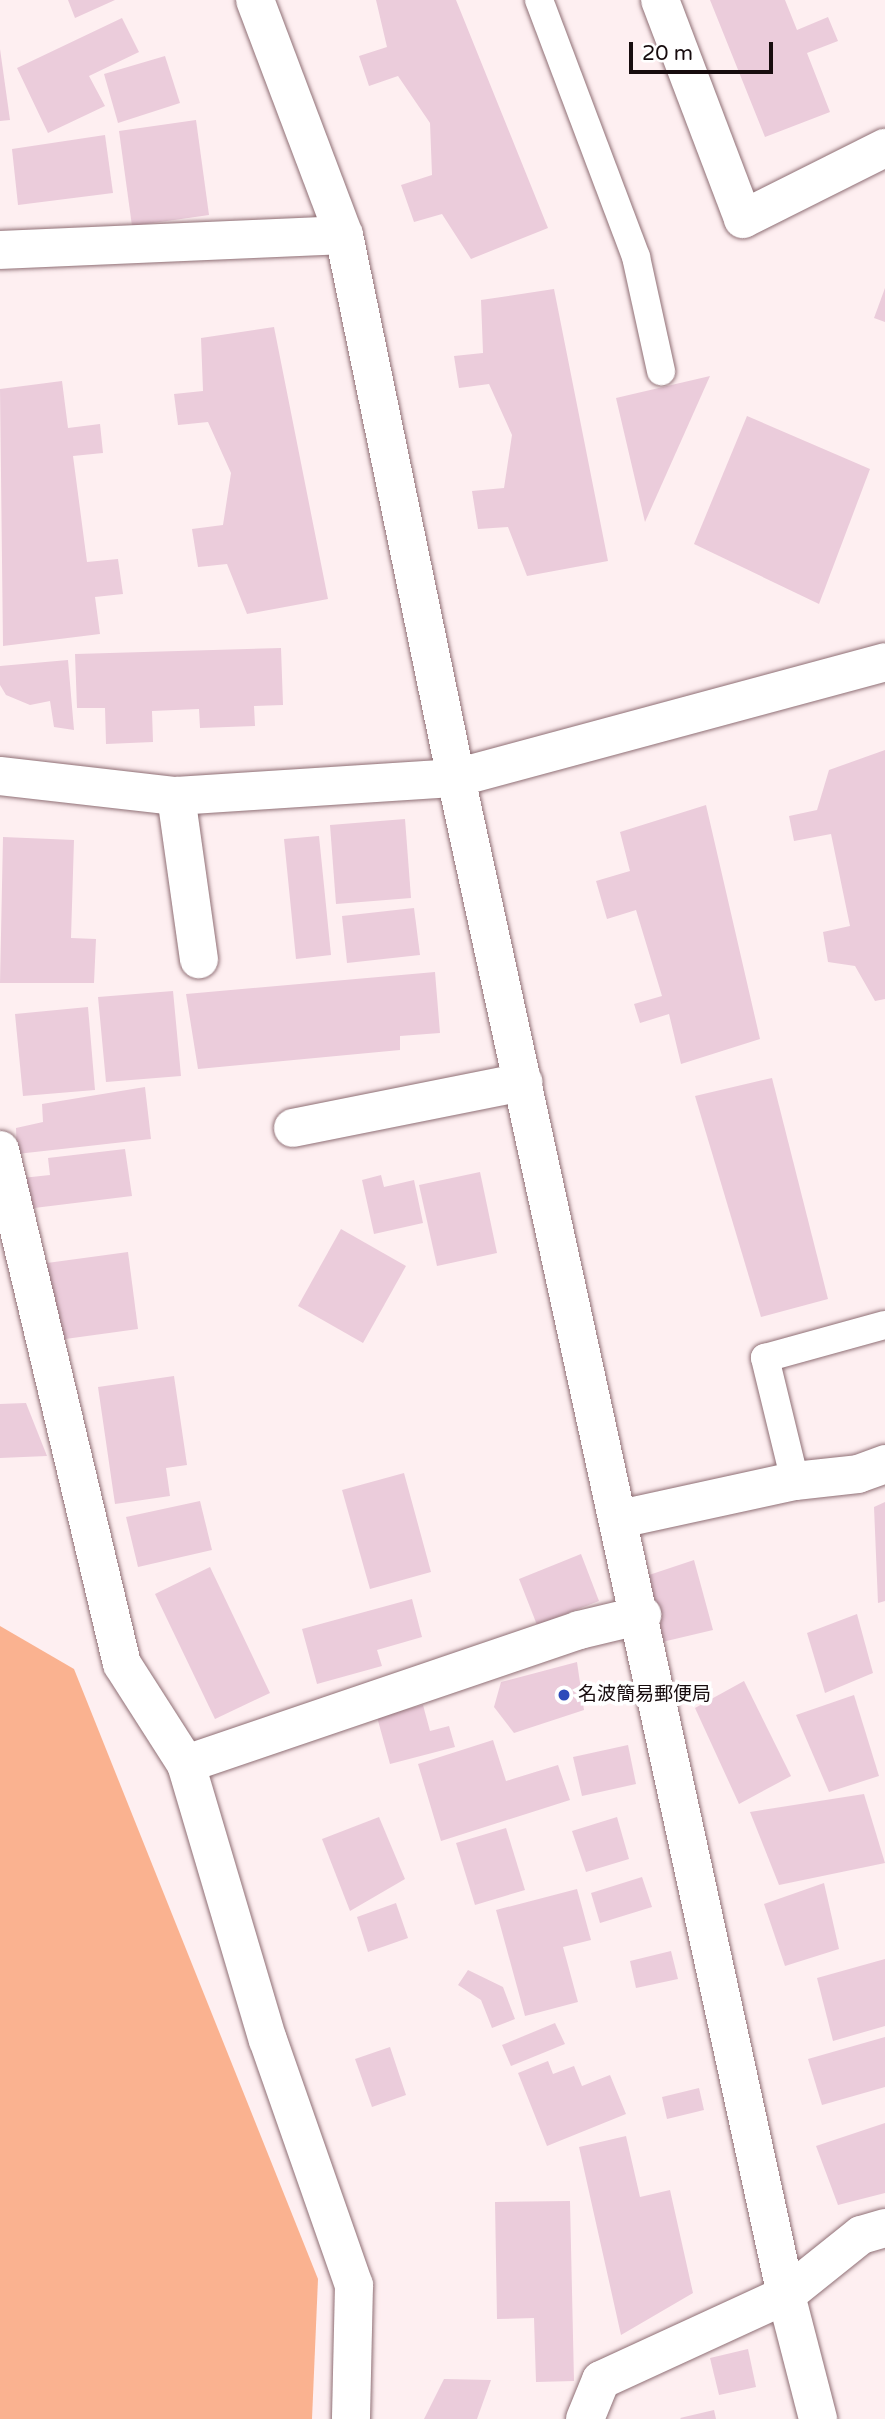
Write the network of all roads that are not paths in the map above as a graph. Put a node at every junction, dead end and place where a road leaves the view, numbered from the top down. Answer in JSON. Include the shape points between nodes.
{"nodes":[{"id":1,"x":255,"y":0,"type":"edge"},
{"id":2,"x":539,"y":0,"type":"edge"},
{"id":3,"x":660,"y":0,"type":"edge"},
{"id":4,"x":885,"y":148,"type":"edge"},
{"id":5,"x":344,"y":235,"type":"junction"},
{"id":6,"x":0,"y":250,"type":"edge"},
{"id":7,"x":661,"y":371,"type":"dead end"},
{"id":8,"x":885,"y":662,"type":"edge"},
{"id":9,"x":0,"y":776,"type":"edge"},
{"id":10,"x":456,"y":778,"type":"junction"},
{"id":11,"x":177,"y":796,"type":"junction"},
{"id":12,"x":199,"y":959,"type":"dead end"},
{"id":13,"x":523,"y":1082,"type":"junction"},
{"id":14,"x":293,"y":1128,"type":"dead end"},
{"id":15,"x":0,"y":1150,"type":"edge"},
{"id":16,"x":4,"y":1196,"type":"edge"},
{"id":17,"x":885,"y":1325,"type":"edge"},
{"id":18,"x":885,"y":1464,"type":"edge"},
{"id":19,"x":795,"y":1481,"type":"junction"},
{"id":20,"x":620,"y":1519,"type":"junction"},
{"id":21,"x":642,"y":1615,"type":"junction"},
{"id":22,"x":186,"y":1764,"type":"junction"},
{"id":23,"x":885,"y":2228,"type":"edge"},
{"id":24,"x":786,"y":2295,"type":"junction"},
{"id":25,"x":351,"y":2419,"type":"edge"},
{"id":26,"x":585,"y":2419,"type":"edge"},
{"id":27,"x":818,"y":2419,"type":"edge"}],
"edges":[{"from":1,"to":5,"type":"street"},
{"from":2,"to":7,"type":"lane","via":[[636,257]]},
{"from":3,"to":4,"type":"street","via":[[743,219]]},
{"from":5,"to":6,"type":"street"},
{"from":5,"to":10,"type":"street"},
{"from":8,"to":10,"type":"street"},
{"from":9,"to":11,"type":"street"},
{"from":10,"to":11,"type":"street"},
{"from":10,"to":13,"type":"street"},
{"from":11,"to":12,"type":"street"},
{"from":13,"to":14,"type":"street"},
{"from":13,"to":20,"type":"street"},
{"from":15,"to":16,"type":"street"},
{"from":16,"to":22,"type":"street","via":[[122,1664]]},
{"from":17,"to":19,"type":"lane","via":[[765,1358]]},
{"from":18,"to":19,"type":"street","via":[[858,1474]]},
{"from":19,"to":20,"type":"street"},
{"from":20,"to":21,"type":"street"},
{"from":21,"to":22,"type":"street","via":[[579,1630]]},
{"from":21,"to":24,"type":"street"},
{"from":22,"to":25,"type":"street","via":[[268,2040],[354,2285]]},
{"from":23,"to":24,"type":"street","via":[[861,2235]]},
{"from":24,"to":26,"type":"street","via":[[601,2379]]},
{"from":24,"to":27,"type":"street"}]}
